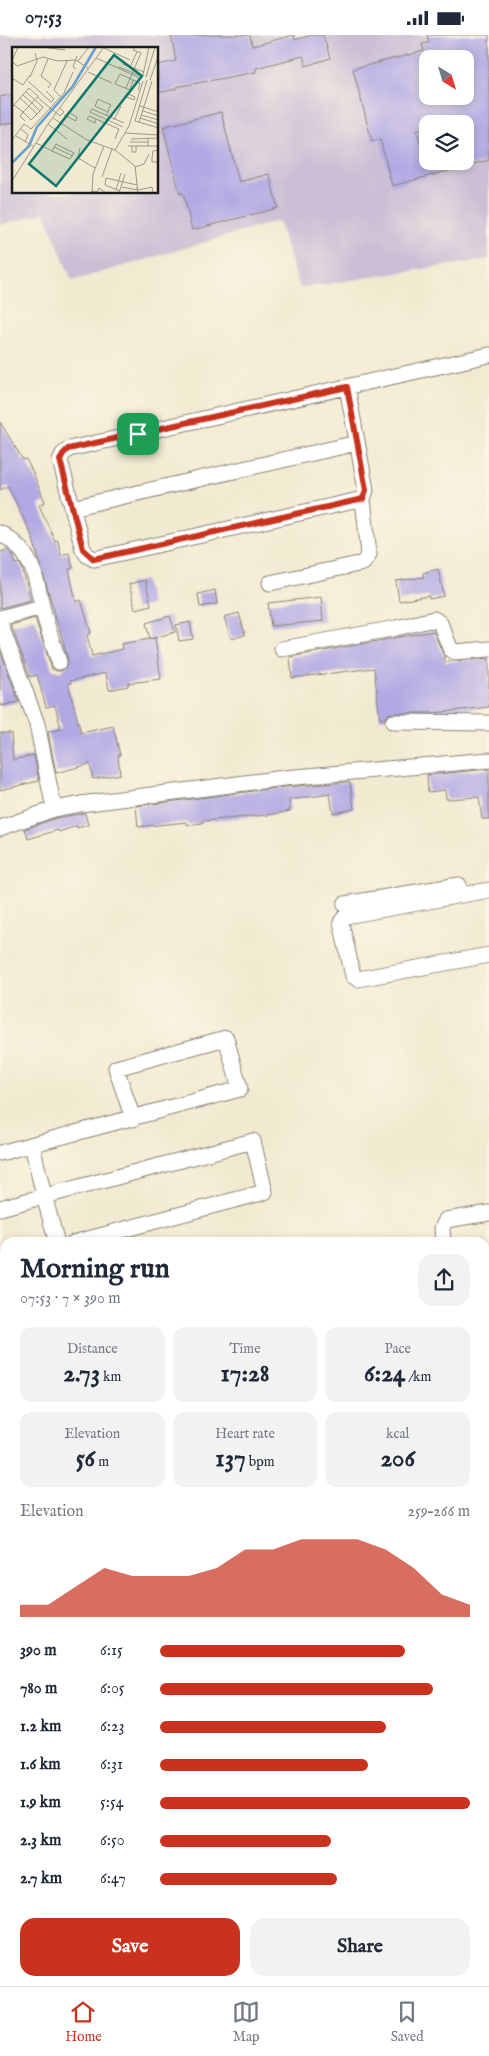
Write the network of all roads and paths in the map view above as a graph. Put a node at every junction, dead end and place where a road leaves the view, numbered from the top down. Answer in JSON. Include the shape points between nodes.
{"nodes":[{"id":1,"x":489,"y":355,"type":"edge"},
{"id":2,"x":347,"y":387,"type":"junction"},
{"id":3,"x":357,"y":443,"type":"junction"},
{"id":4,"x":363,"y":499,"type":"junction"},
{"id":5,"x":72,"y":508,"type":"junction"},
{"id":6,"x":0,"y":533,"type":"edge"},
{"id":7,"x":270,"y":583,"type":"dead end"},
{"id":8,"x":42,"y":607,"type":"junction"},
{"id":9,"x":0,"y":618,"type":"edge"},
{"id":10,"x":0,"y":623,"type":"edge"},
{"id":11,"x":282,"y":649,"type":"dead end"},
{"id":12,"x":489,"y":649,"type":"edge"},
{"id":13,"x":59,"y":662,"type":"dead end"},
{"id":14,"x":393,"y":722,"type":"dead end"},
{"id":15,"x":489,"y":723,"type":"edge"},
{"id":16,"x":489,"y":760,"type":"edge"},
{"id":17,"x":54,"y":809,"type":"junction"},
{"id":18,"x":0,"y":828,"type":"edge"},
{"id":19,"x":489,"y":881,"type":"edge"},
{"id":20,"x":489,"y":890,"type":"edge"},
{"id":21,"x":344,"y":904,"type":"dead end"},
{"id":22,"x":489,"y":955,"type":"edge"},
{"id":23,"x":133,"y":1119,"type":"junction"},
{"id":24,"x":32,"y":1145,"type":"junction"},
{"id":25,"x":0,"y":1153,"type":"edge"},
{"id":26,"x":44,"y":1196,"type":"junction"},
{"id":27,"x":0,"y":1208,"type":"edge"},
{"id":28,"x":489,"y":1213,"type":"edge"},
{"id":29,"x":55,"y":1237,"type":"edge"},
{"id":30,"x":96,"y":1237,"type":"edge"},
{"id":31,"x":443,"y":1237,"type":"edge"}],
"edges":[{"from":1,"to":2,"type":"street"},
{"from":2,"to":3,"type":"street"},
{"from":2,"to":5,"type":"street","via":[[68,449],[60,460]]},
{"from":3,"to":4,"type":"street","via":[[366,490]]},
{"from":3,"to":5,"type":"street"},
{"from":4,"to":5,"type":"street","via":[[94,559],[83,549]]},
{"from":4,"to":7,"type":"street","via":[[369,554],[363,563]]},
{"from":6,"to":8,"type":"street","via":[[18,547],[34,567]]},
{"from":8,"to":9,"type":"street"},
{"from":8,"to":13,"type":"street"},
{"from":10,"to":17,"type":"street","via":[[37,724]]},
{"from":11,"to":12,"type":"street","via":[[434,619],[440,623],[451,650]]},
{"from":14,"to":15,"type":"street"},
{"from":16,"to":17,"type":"street","via":[[284,777]]},
{"from":17,"to":18,"type":"street"},
{"from":19,"to":21,"type":"street"},
{"from":20,"to":22,"type":"street","via":[[346,916],[342,922],[353,976],[358,979]]},
{"from":23,"to":23,"type":"street","via":[[240,1089],[226,1038],[116,1068]]},
{"from":23,"to":24,"type":"street"},
{"from":24,"to":25,"type":"street"},
{"from":24,"to":26,"type":"street"},
{"from":26,"to":27,"type":"street"},
{"from":26,"to":29,"type":"street"},
{"from":26,"to":30,"type":"street","via":[[253,1141],[265,1192]]},
{"from":28,"to":31,"type":"street","via":[[446,1220]]}]}
